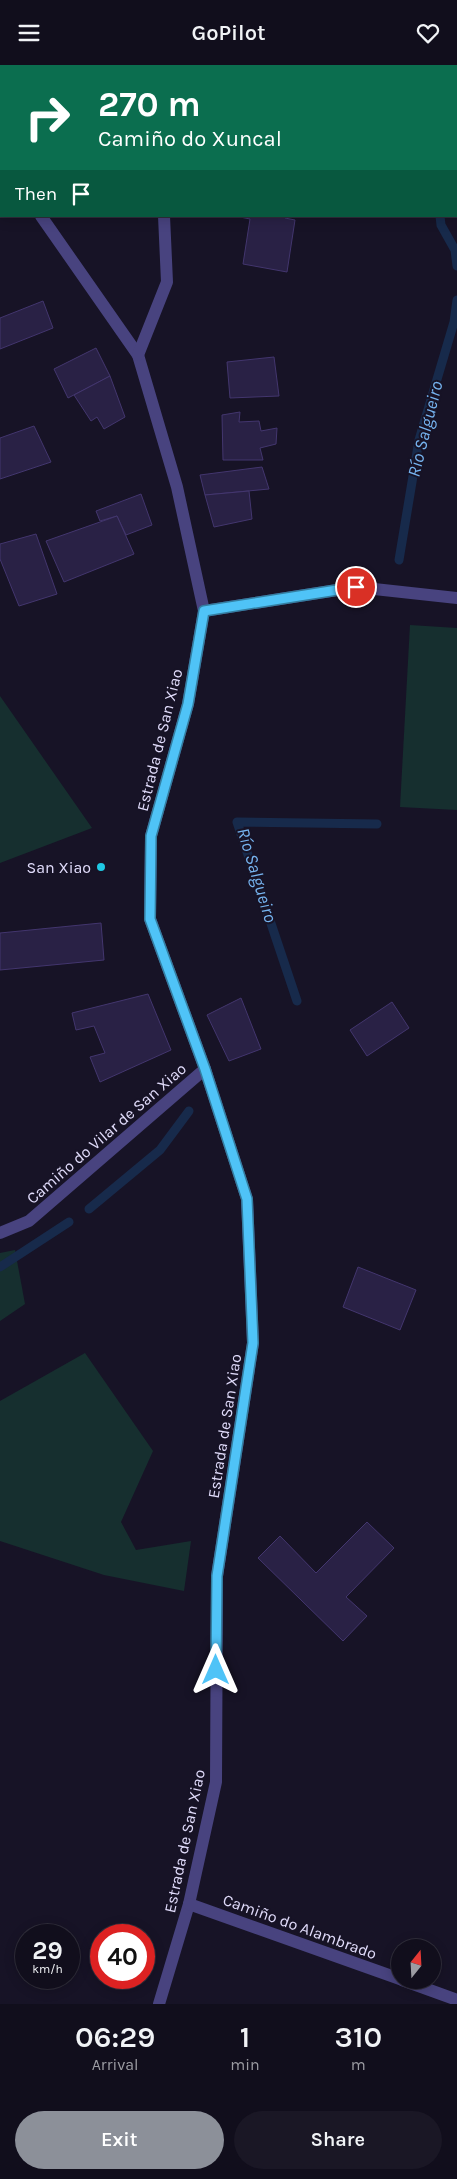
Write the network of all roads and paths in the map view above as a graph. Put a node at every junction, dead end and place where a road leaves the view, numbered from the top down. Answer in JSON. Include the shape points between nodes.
{"nodes":[{"id":1,"x":42,"y":217,"type":"edge"},
{"id":2,"x":164,"y":217,"type":"edge"},
{"id":3,"x":138,"y":355,"type":"junction"},
{"id":4,"x":457,"y":598,"type":"edge"},
{"id":5,"x":204,"y":611,"type":"junction"},
{"id":6,"x":205,"y":1069,"type":"junction"},
{"id":7,"x":0,"y":1233,"type":"edge"},
{"id":8,"x":189,"y":1904,"type":"junction"},
{"id":9,"x":391,"y":1976,"type":"edge"},
{"id":10,"x":426,"y":1989,"type":"edge"},
{"id":11,"x":457,"y":2000,"type":"edge"},
{"id":12,"x":159,"y":2004,"type":"edge"}],
"edges":[{"from":1,"to":3,"type":"street","name":"Estrada de San Xiao"},
{"from":2,"to":3,"type":"street","via":[[167,282]]},
{"from":3,"to":5,"type":"street","name":"Estrada de San Xiao","via":[[177,487]]},
{"from":4,"to":5,"type":"street","via":[[356,587]]},
{"from":5,"to":6,"type":"street","name":"Estrada de San Xiao","via":[[188,704],[151,836],[150,919]]},
{"from":6,"to":7,"type":"street","name":"Camiño do Vilar de San Xiao","via":[[29,1221]]},
{"from":6,"to":8,"type":"street","name":"Estrada de San Xiao","via":[[247,1199],[253,1343],[217,1576],[216,1782]]},
{"from":8,"to":9,"type":"street","name":"Camiño do Alambrado"},
{"from":8,"to":12,"type":"street","name":"Estrada de San Xiao"},
{"from":10,"to":11,"type":"street","name":"Camiño do Alambrado"}]}
